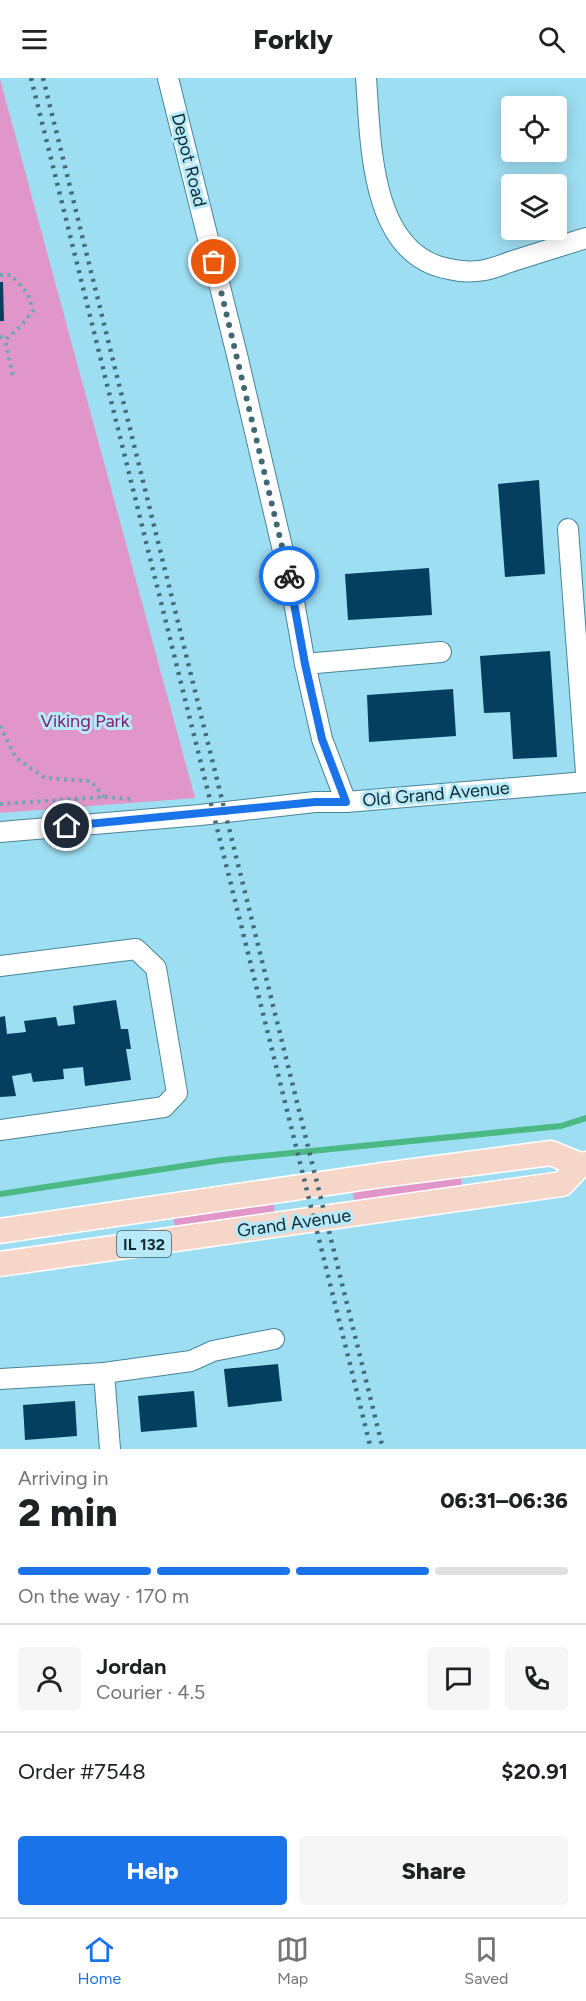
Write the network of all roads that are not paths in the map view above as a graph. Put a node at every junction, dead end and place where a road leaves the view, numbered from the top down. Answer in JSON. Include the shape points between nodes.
{"nodes":[{"id":1,"x":168,"y":78,"type":"edge"},
{"id":2,"x":366,"y":78,"type":"edge"},
{"id":3,"x":586,"y":238,"type":"edge"},
{"id":4,"x":568,"y":529,"type":"dead end"},
{"id":5,"x":441,"y":652,"type":"dead end"},
{"id":6,"x":305,"y":664,"type":"junction"},
{"id":7,"x":586,"y":773,"type":"edge"},
{"id":8,"x":586,"y":782,"type":"edge"},
{"id":9,"x":346,"y":802,"type":"junction"},
{"id":10,"x":0,"y":832,"type":"edge"},
{"id":11,"x":0,"y":966,"type":"edge"},
{"id":12,"x":0,"y":1130,"type":"edge"},
{"id":13,"x":583,"y":1164,"type":"edge"},
{"id":14,"x":0,"y":1231,"type":"edge"},
{"id":15,"x":0,"y":1264,"type":"edge"},
{"id":16,"x":274,"y":1339,"type":"dead end"},
{"id":17,"x":104,"y":1372,"type":"junction"},
{"id":18,"x":0,"y":1379,"type":"edge"},
{"id":19,"x":110,"y":1449,"type":"edge"}],
"edges":[{"from":1,"to":6,"type":"street","name":"Depot Road","via":[[291,585]]},
{"from":2,"to":3,"type":"street","via":[[377,180],[386,214],[411,253],[441,268],[462,272],[485,270]]},
{"from":4,"to":7,"type":"street"},
{"from":5,"to":6,"type":"street"},
{"from":6,"to":9,"type":"street","name":"Depot Road","via":[[322,739]]},
{"from":8,"to":9,"type":"street","name":"Old Grand Avenue"},
{"from":9,"to":10,"type":"street","name":"Old Grand Avenue"},
{"from":11,"to":12,"type":"street","via":[[136,949],[156,968],[177,1093],[164,1107]]},
{"from":13,"to":14,"type":"main road","name":"Grand Avenue","number":"IL 132","via":[[551,1153]]},
{"from":13,"to":15,"type":"main road","name":"Grand Avenue","number":"IL 132","via":[[562,1184]]},
{"from":16,"to":17,"type":"street","via":[[213,1351],[191,1361]]},
{"from":17,"to":18,"type":"street"},
{"from":17,"to":19,"type":"street"}]}
